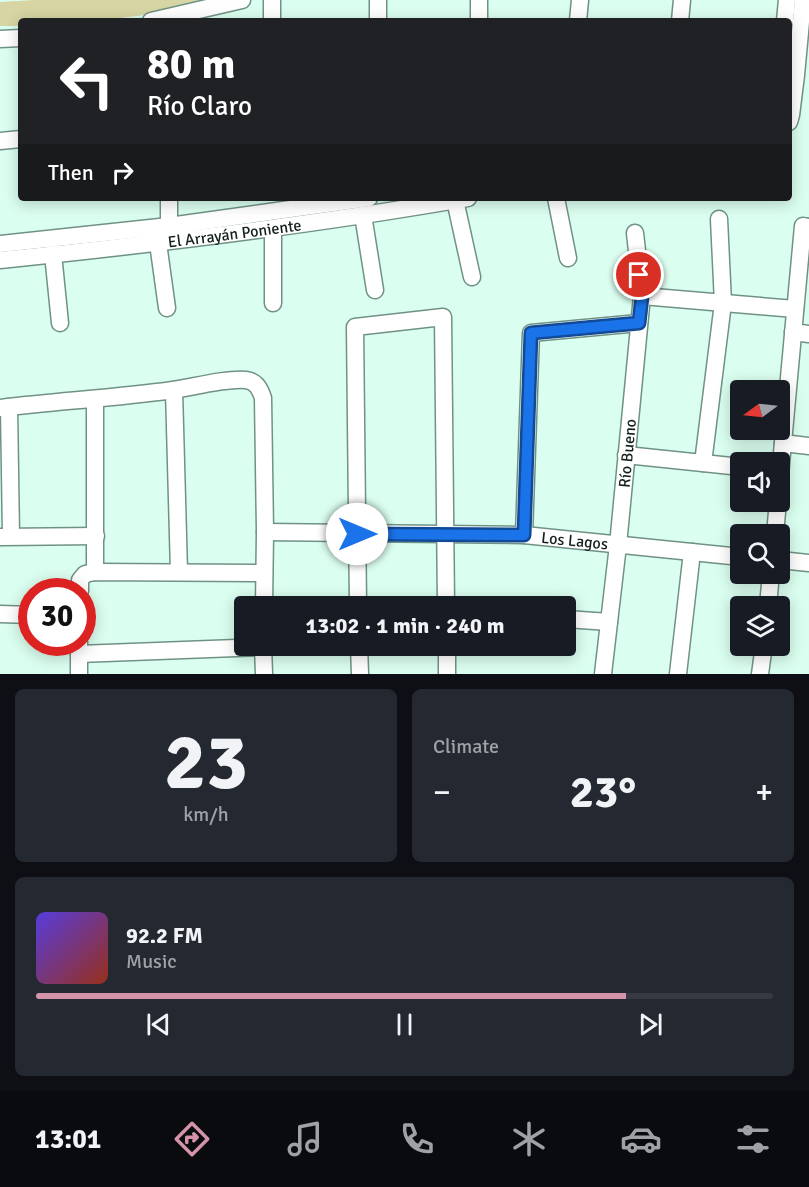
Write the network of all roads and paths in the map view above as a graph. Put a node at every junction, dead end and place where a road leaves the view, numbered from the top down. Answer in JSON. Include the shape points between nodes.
{"nodes":[{"id":1,"x":242,"y":0,"type":"edge"},
{"id":2,"x":272,"y":0,"type":"edge"},
{"id":3,"x":378,"y":0,"type":"edge"},
{"id":4,"x":479,"y":0,"type":"edge"},
{"id":5,"x":580,"y":0,"type":"edge"},
{"id":6,"x":682,"y":0,"type":"edge"},
{"id":7,"x":787,"y":0,"type":"edge"},
{"id":8,"x":803,"y":0,"type":"edge"},
{"id":9,"x":169,"y":18,"type":"edge"},
{"id":10,"x":272,"y":18,"type":"edge"},
{"id":11,"x":378,"y":18,"type":"edge"},
{"id":12,"x":479,"y":18,"type":"edge"},
{"id":13,"x":578,"y":18,"type":"edge"},
{"id":14,"x":680,"y":18,"type":"edge"},
{"id":15,"x":785,"y":18,"type":"edge"},
{"id":16,"x":18,"y":38,"type":"edge"},
{"id":17,"x":0,"y":39,"type":"edge"},
{"id":18,"x":802,"y":75,"type":"edge"},
{"id":19,"x":792,"y":111,"type":"edge"},
{"id":20,"x":18,"y":139,"type":"edge"},
{"id":21,"x":0,"y":141,"type":"edge"},
{"id":22,"x":169,"y":201,"type":"edge"},
{"id":23,"x":350,"y":201,"type":"edge"},
{"id":24,"x":450,"y":201,"type":"edge"},
{"id":25,"x":462,"y":201,"type":"edge"},
{"id":26,"x":557,"y":201,"type":"edge"},
{"id":27,"x":273,"y":213,"type":"edge"},
{"id":28,"x":363,"y":216,"type":"junction"},
{"id":29,"x":719,"y":219,"type":"dead end"},
{"id":30,"x":169,"y":226,"type":"junction"},
{"id":31,"x":806,"y":227,"type":"edge"},
{"id":32,"x":635,"y":233,"type":"dead end"},
{"id":33,"x":158,"y":243,"type":"junction"},
{"id":34,"x":0,"y":244,"type":"edge"},
{"id":35,"x":52,"y":254,"type":"junction"},
{"id":36,"x":568,"y":258,"type":"dead end"},
{"id":37,"x":0,"y":260,"type":"edge"},
{"id":38,"x":472,"y":277,"type":"dead end"},
{"id":39,"x":375,"y":290,"type":"dead end"},
{"id":40,"x":642,"y":296,"type":"junction"},
{"id":41,"x":273,"y":303,"type":"dead end"},
{"id":42,"x":723,"y":303,"type":"junction"},
{"id":43,"x":167,"y":308,"type":"dead end"},
{"id":44,"x":795,"y":309,"type":"junction"},
{"id":45,"x":60,"y":323,"type":"dead end"},
{"id":46,"x":639,"y":323,"type":"junction"},
{"id":47,"x":801,"y":333,"type":"edge"},
{"id":48,"x":174,"y":390,"type":"junction"},
{"id":49,"x":95,"y":399,"type":"junction"},
{"id":50,"x":4,"y":407,"type":"edge"},
{"id":51,"x":783,"y":443,"type":"junction"},
{"id":52,"x":809,"y":446,"type":"edge"},
{"id":53,"x":782,"y":452,"type":"edge"},
{"id":54,"x":626,"y":455,"type":"junction"},
{"id":55,"x":703,"y":463,"type":"junction"},
{"id":56,"x":730,"y":466,"type":"edge"},
{"id":57,"x":265,"y":532,"type":"junction"},
{"id":58,"x":357,"y":534,"type":"junction"},
{"id":59,"x":445,"y":534,"type":"junction"},
{"id":60,"x":524,"y":535,"type":"junction"},
{"id":61,"x":6,"y":536,"type":"edge"},
{"id":62,"x":96,"y":536,"type":"junction"},
{"id":63,"x":618,"y":545,"type":"junction"},
{"id":64,"x":692,"y":552,"type":"junction"},
{"id":65,"x":730,"y":556,"type":"edge"},
{"id":66,"x":790,"y":561,"type":"edge"},
{"id":67,"x":809,"y":563,"type":"edge"},
{"id":68,"x":95,"y":572,"type":"junction"},
{"id":69,"x":179,"y":572,"type":"junction"},
{"id":70,"x":264,"y":573,"type":"junction"},
{"id":71,"x":83,"y":578,"type":"edge"},
{"id":72,"x":264,"y":596,"type":"edge"},
{"id":73,"x":358,"y":596,"type":"edge"},
{"id":74,"x":446,"y":596,"type":"edge"},
{"id":75,"x":0,"y":614,"type":"edge"},
{"id":76,"x":18,"y":615,"type":"edge"},
{"id":77,"x":576,"y":620,"type":"edge"},
{"id":78,"x":609,"y":622,"type":"junction"},
{"id":79,"x":234,"y":646,"type":"edge"},
{"id":80,"x":96,"y":648,"type":"edge"},
{"id":81,"x":79,"y":656,"type":"edge"},
{"id":82,"x":263,"y":656,"type":"edge"},
{"id":83,"x":359,"y":656,"type":"edge"},
{"id":84,"x":447,"y":656,"type":"edge"},
{"id":85,"x":762,"y":656,"type":"edge"},
{"id":86,"x":79,"y":674,"type":"edge"},
{"id":87,"x":264,"y":674,"type":"edge"},
{"id":88,"x":360,"y":674,"type":"edge"},
{"id":89,"x":447,"y":674,"type":"edge"},
{"id":90,"x":603,"y":674,"type":"edge"},
{"id":91,"x":678,"y":674,"type":"edge"},
{"id":92,"x":760,"y":674,"type":"edge"}],
"edges":[{"from":1,"to":9,"type":"street"},
{"from":2,"to":10,"type":"street"},
{"from":3,"to":11,"type":"street"},
{"from":4,"to":12,"type":"street"},
{"from":5,"to":13,"type":"street"},
{"from":6,"to":14,"type":"street"},
{"from":7,"to":15,"type":"street"},
{"from":8,"to":18,"type":"street"},
{"from":16,"to":17,"type":"street"},
{"from":18,"to":19,"type":"street"},
{"from":20,"to":21,"type":"street"},
{"from":22,"to":30,"type":"street"},
{"from":23,"to":27,"type":"street","name":"El Arrayán Poniente"},
{"from":24,"to":28,"type":"street","name":"El Arrayán Poniente"},
{"from":25,"to":38,"type":"street"},
{"from":26,"to":36,"type":"street"},
{"from":27,"to":28,"type":"street","name":"El Arrayán Poniente"},
{"from":27,"to":30,"type":"street","name":"El Arrayán Poniente"},
{"from":27,"to":33,"type":"street","name":"El Arrayán Poniente"},
{"from":27,"to":41,"type":"street"},
{"from":28,"to":39,"type":"street"},
{"from":29,"to":42,"type":"street"},
{"from":30,"to":34,"type":"street","name":"El Arrayán Poniente"},
{"from":31,"to":44,"type":"street"},
{"from":32,"to":40,"type":"street","name":"Río Bueno"},
{"from":33,"to":35,"type":"street","name":"El Arrayán Poniente"},
{"from":33,"to":43,"type":"street"},
{"from":35,"to":37,"type":"street","name":"El Arrayán Poniente"},
{"from":35,"to":45,"type":"street"},
{"from":40,"to":42,"type":"street"},
{"from":40,"to":46,"type":"street","name":"Río Bueno"},
{"from":42,"to":44,"type":"street"},
{"from":42,"to":55,"type":"street"},
{"from":44,"to":47,"type":"street"},
{"from":46,"to":54,"type":"street","name":"Río Bueno"},
{"from":46,"to":60,"type":"street","via":[[531,333]]},
{"from":47,"to":51,"type":"street"},
{"from":48,"to":49,"type":"street"},
{"from":48,"to":57,"type":"street","via":[[233,380],[248,380],[259,387],[263,398]]},
{"from":48,"to":69,"type":"street"},
{"from":49,"to":50,"type":"street"},
{"from":49,"to":62,"type":"street"},
{"from":50,"to":61,"type":"street"},
{"from":51,"to":52,"type":"street"},
{"from":51,"to":53,"type":"street"},
{"from":54,"to":55,"type":"street"},
{"from":54,"to":63,"type":"street","name":"Río Bueno"},
{"from":55,"to":56,"type":"street"},
{"from":57,"to":58,"type":"street","name":"Los Lagos"},
{"from":57,"to":70,"type":"street"},
{"from":58,"to":59,"type":"street","name":"Los Lagos"},
{"from":58,"to":59,"type":"street","via":[[355,327],[443,317]]},
{"from":58,"to":73,"type":"street"},
{"from":59,"to":60,"type":"street","name":"Los Lagos"},
{"from":59,"to":74,"type":"street"},
{"from":60,"to":63,"type":"street","name":"Los Lagos"},
{"from":61,"to":62,"type":"street"},
{"from":62,"to":68,"type":"street"},
{"from":63,"to":64,"type":"street","name":"Los Lagos"},
{"from":63,"to":78,"type":"street","name":"Río Bueno"},
{"from":64,"to":65,"type":"street","name":"Los Lagos"},
{"from":64,"to":91,"type":"street"},
{"from":66,"to":67,"type":"street"},
{"from":68,"to":69,"type":"street"},
{"from":68,"to":71,"type":"street"},
{"from":69,"to":70,"type":"street"},
{"from":70,"to":72,"type":"street"},
{"from":75,"to":76,"type":"street"},
{"from":77,"to":78,"type":"street"},
{"from":78,"to":90,"type":"street","name":"Río Bueno"},
{"from":79,"to":80,"type":"street"},
{"from":81,"to":86,"type":"street"},
{"from":82,"to":87,"type":"street"},
{"from":83,"to":88,"type":"street"},
{"from":84,"to":89,"type":"street"},
{"from":85,"to":92,"type":"street"}]}
